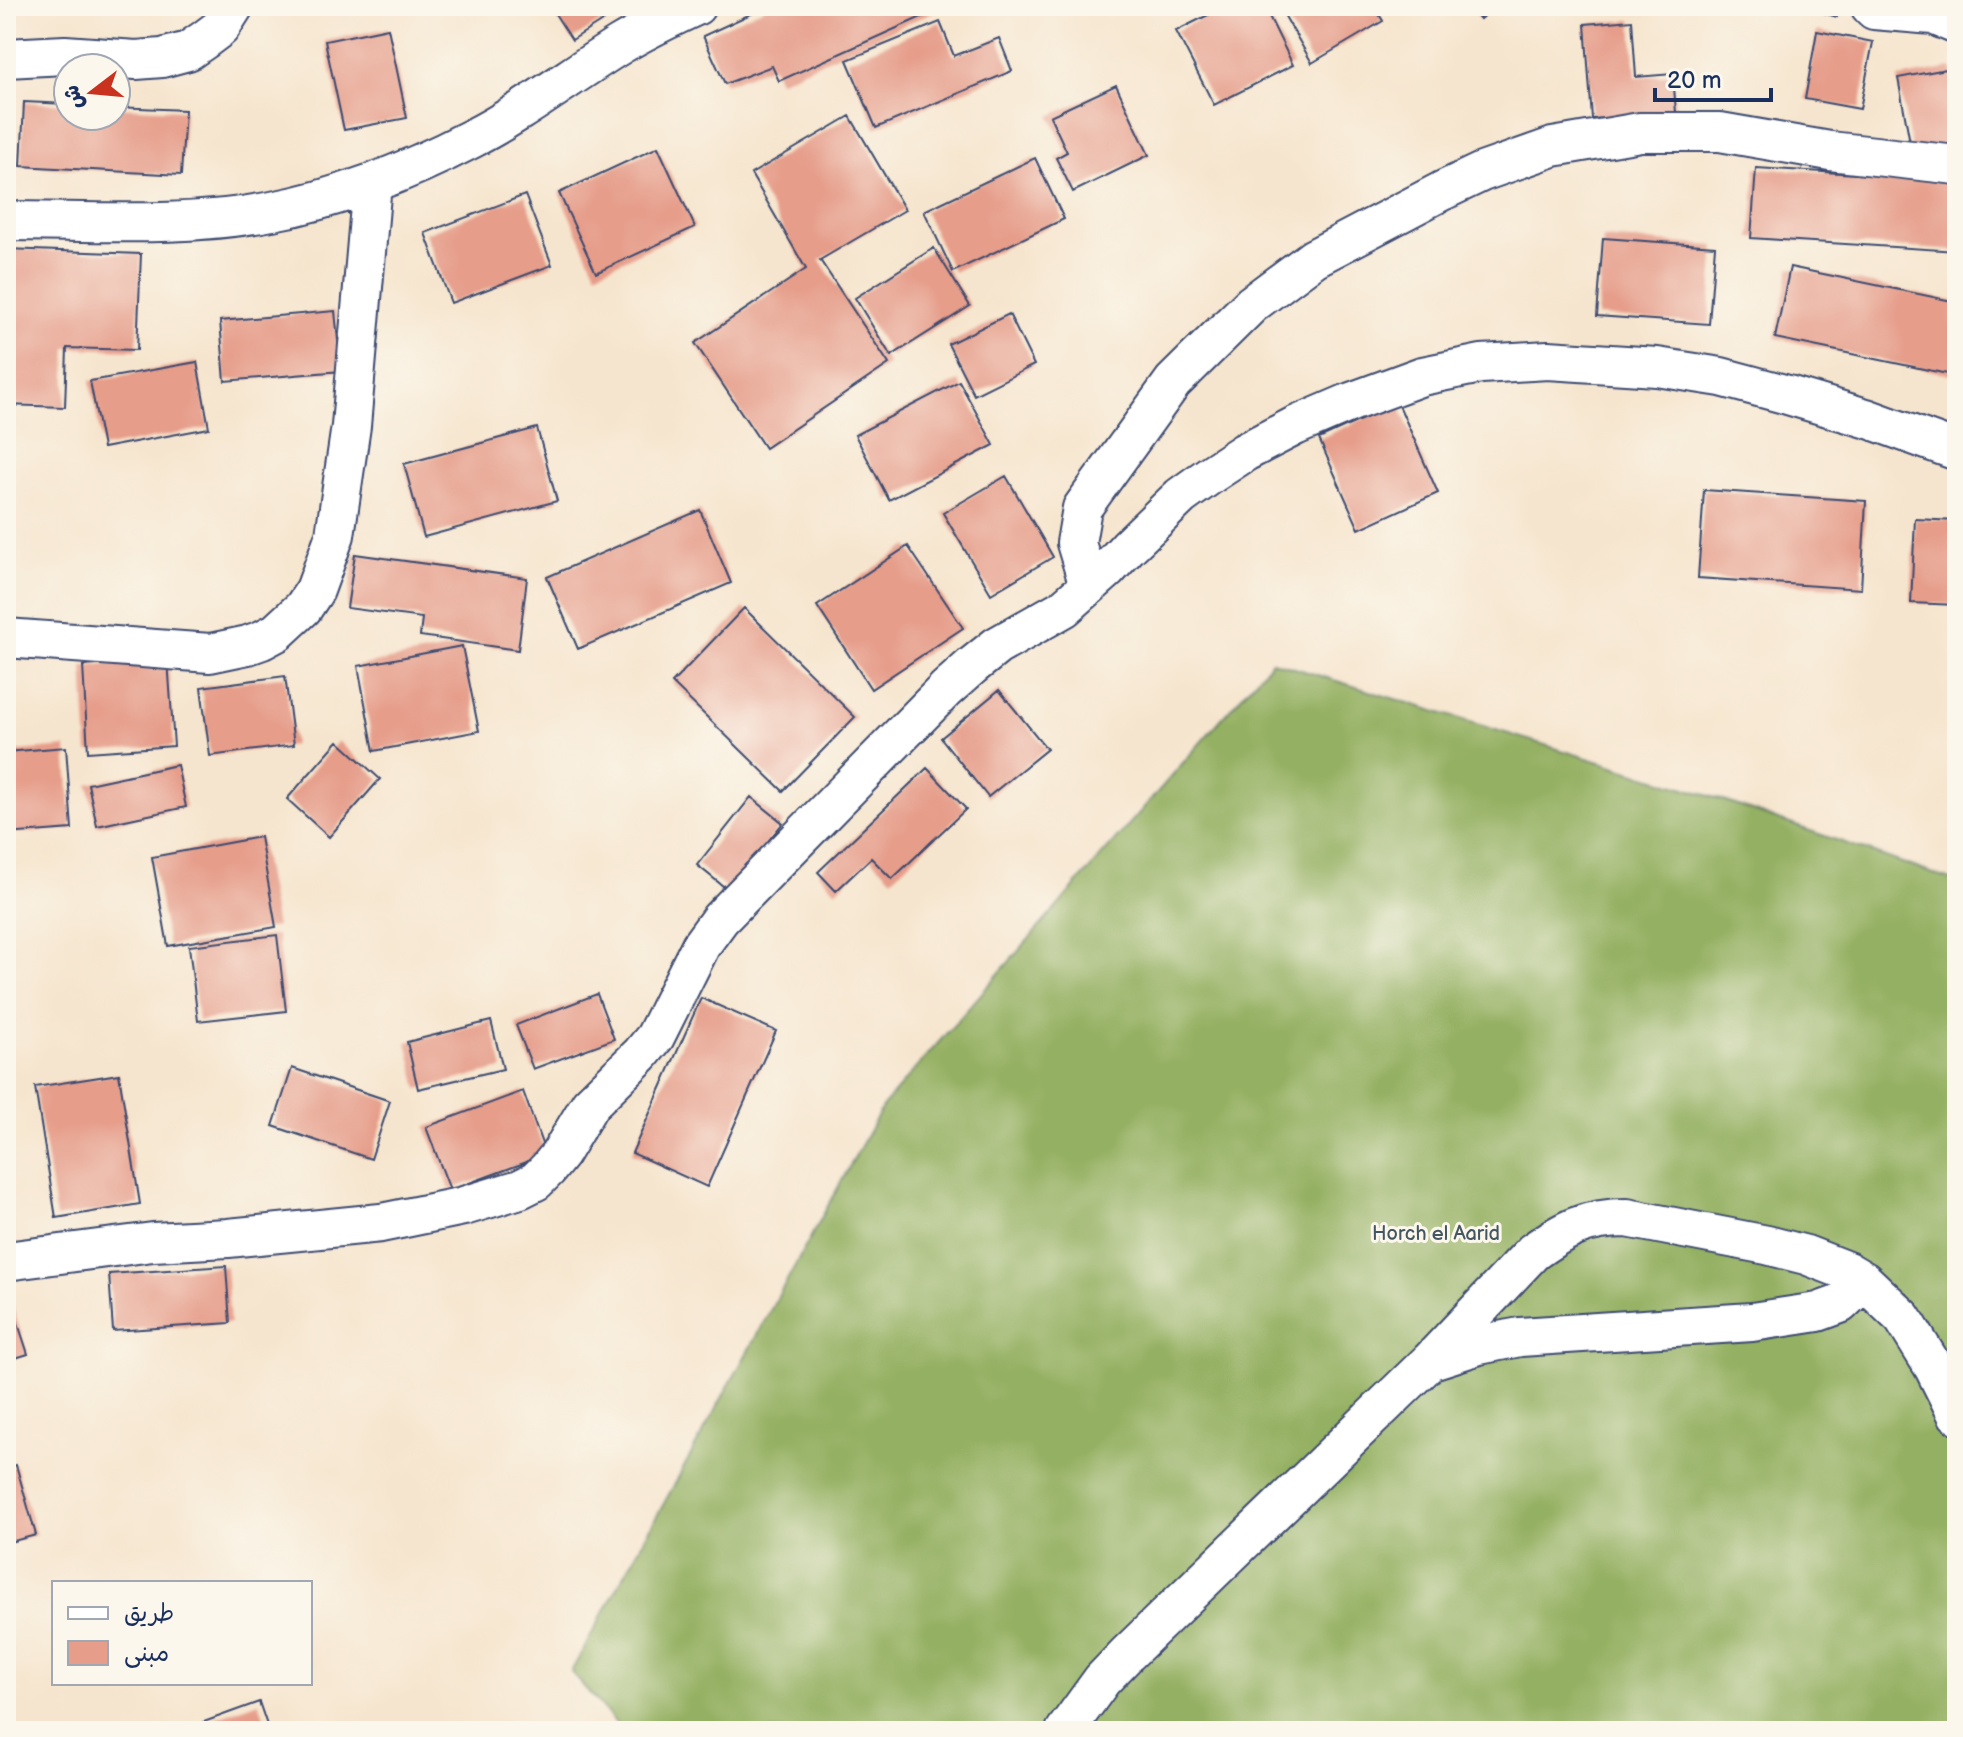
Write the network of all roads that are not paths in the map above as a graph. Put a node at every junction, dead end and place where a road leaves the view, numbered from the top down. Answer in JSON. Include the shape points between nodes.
{"nodes":[{"id":1,"x":234,"y":6,"type":"edge"},
{"id":2,"x":696,"y":6,"type":"edge"},
{"id":3,"x":1870,"y":6,"type":"edge"},
{"id":4,"x":1957,"y":25,"type":"edge"},
{"id":5,"x":6,"y":58,"type":"edge"},
{"id":6,"x":1957,"y":165,"type":"edge"},
{"id":7,"x":372,"y":183,"type":"junction"},
{"id":8,"x":6,"y":221,"type":"edge"},
{"id":9,"x":1957,"y":451,"type":"edge"},
{"id":10,"x":1089,"y":586,"type":"junction"},
{"id":11,"x":6,"y":638,"type":"edge"},
{"id":12,"x":6,"y":1261,"type":"edge"},
{"id":13,"x":1864,"y":1281,"type":"junction"},
{"id":14,"x":1430,"y":1361,"type":"junction"},
{"id":15,"x":1957,"y":1414,"type":"edge"},
{"id":16,"x":1065,"y":1731,"type":"edge"}],
"edges":[{"from":1,"to":5,"type":"street","via":[[220,28],[204,40],[162,58]]},
{"from":2,"to":7,"type":"street","via":[[620,45],[472,138]]},
{"from":3,"to":4,"type":"street","via":[[1933,15]]},
{"from":6,"to":10,"type":"street","via":[[1720,132],[1640,132],[1553,147],[1442,191],[1314,258],[1252,304],[1173,382],[1082,508],[1076,543]]},
{"from":7,"to":8,"type":"street","via":[[311,203],[219,219]]},
{"from":7,"to":11,"type":"street","via":[[352,413],[335,535],[303,608],[262,640],[210,653]]},
{"from":9,"to":10,"type":"street","via":[[1869,419],[1721,377],[1587,362],[1481,364],[1422,376],[1351,402],[1245,452],[1181,496]]},
{"from":10,"to":12,"type":"street","via":[[1064,608],[997,646],[946,689],[720,919],[701,945],[655,1037],[590,1104],[560,1154],[536,1181],[501,1196],[381,1223],[153,1242]]},
{"from":13,"to":14,"type":"street","via":[[1840,1304],[1818,1312],[1752,1322],[1520,1337]]},
{"from":13,"to":14,"type":"street","via":[[1806,1255],[1767,1245],[1603,1218],[1581,1224],[1533,1252]]},
{"from":13,"to":15,"type":"street","via":[[1903,1318]]},
{"from":14,"to":16,"type":"street","via":[[1127,1654]]}]}
